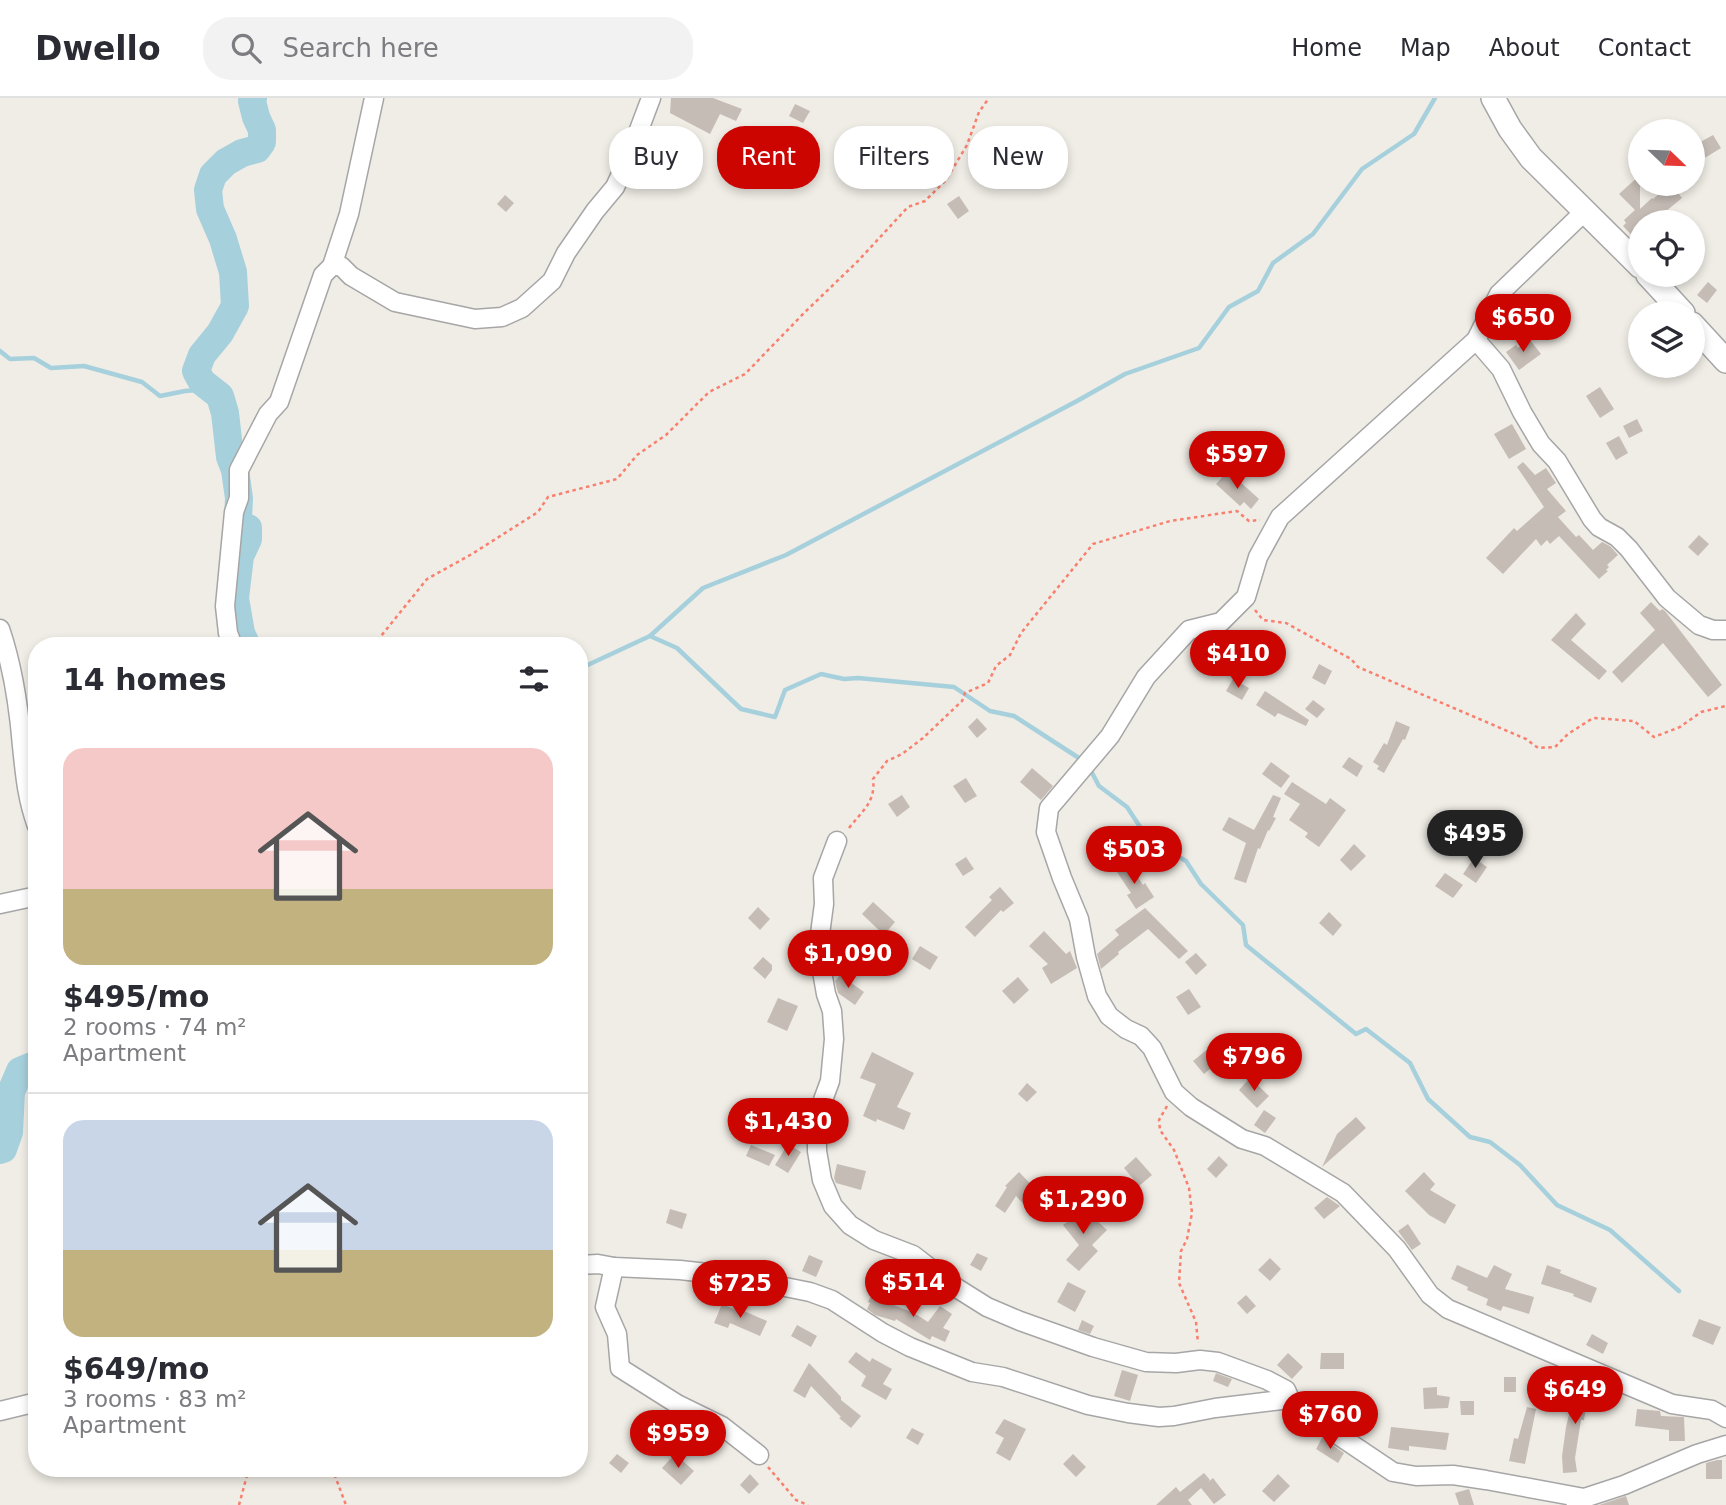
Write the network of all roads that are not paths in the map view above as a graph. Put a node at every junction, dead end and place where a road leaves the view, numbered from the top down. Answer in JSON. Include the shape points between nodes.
{"nodes":[{"id":1,"x":374,"y":98,"type":"edge"},
{"id":2,"x":650,"y":98,"type":"edge"},
{"id":3,"x":1493,"y":98,"type":"edge"},
{"id":4,"x":1585,"y":211,"type":"junction"},
{"id":5,"x":1628,"y":254,"type":"edge"},
{"id":6,"x":332,"y":266,"type":"junction"},
{"id":7,"x":1659,"y":287,"type":"edge"},
{"id":8,"x":1671,"y":301,"type":"edge"},
{"id":9,"x":1705,"y":338,"type":"edge"},
{"id":10,"x":1476,"y":340,"type":"junction"},
{"id":11,"x":1726,"y":361,"type":"edge"},
{"id":12,"x":0,"y":629,"type":"edge"},
{"id":13,"x":1726,"y":630,"type":"edge"},
{"id":14,"x":230,"y":637,"type":"edge"},
{"id":15,"x":28,"y":797,"type":"edge"},
{"id":16,"x":837,"y":841,"type":"road end"},
{"id":17,"x":28,"y":898,"type":"edge"},
{"id":18,"x":0,"y":904,"type":"edge"},
{"id":19,"x":588,"y":1265,"type":"edge"},
{"id":20,"x":614,"y":1267,"type":"junction"},
{"id":21,"x":1290,"y":1399,"type":"junction"},
{"id":22,"x":28,"y":1404,"type":"edge"},
{"id":23,"x":0,"y":1411,"type":"edge"},
{"id":24,"x":1726,"y":1418,"type":"edge"},
{"id":25,"x":1726,"y":1445,"type":"edge"},
{"id":26,"x":759,"y":1455,"type":"road end"},
{"id":27,"x":1584,"y":1498,"type":"junction"},
{"id":28,"x":1563,"y":1505,"type":"edge"}],
"edges":[{"from":1,"to":6,"type":"street","via":[[349,214]]},
{"from":2,"to":6,"type":"street","via":[[615,187],[566,253],[552,281],[522,308],[502,317],[475,319],[395,302],[341,266]]},
{"from":3,"to":4,"type":"street","via":[[1531,158]]},
{"from":4,"to":5,"type":"street"},
{"from":4,"to":10,"type":"street","via":[[1499,294]]},
{"from":6,"to":14,"type":"street","via":[[323,275],[279,401],[239,470],[225,606]]},
{"from":7,"to":8,"type":"street"},
{"from":9,"to":11,"type":"street"},
{"from":10,"to":13,"type":"street","via":[[1501,369],[1541,444],[1557,461],[1591,519],[1617,537],[1667,598],[1699,625]]},
{"from":10,"to":24,"type":"street","via":[[1280,517],[1258,557],[1246,597],[1221,622],[1189,630],[1146,677],[1111,736],[1049,808],[1046,832],[1079,919],[1097,996],[1109,1016],[1142,1036],[1174,1092],[1191,1108],[1343,1193],[1397,1249],[1430,1295],[1448,1309],[1672,1404],[1712,1410]]},
{"from":12,"to":15,"type":"street","via":[[13,684]]},
{"from":16,"to":21,"type":"street","via":[[822,878],[818,949],[834,1040],[830,1082],[817,1123],[817,1151],[833,1206],[849,1225],[913,1255],[987,1307],[1020,1321],[1146,1362],[1218,1362],[1267,1380],[1286,1390]]},
{"from":17,"to":18,"type":"street"},
{"from":19,"to":20,"type":"street"},
{"from":20,"to":21,"type":"street","via":[[725,1275],[810,1292],[832,1300],[910,1347],[972,1372],[1128,1413],[1174,1416]]},
{"from":20,"to":26,"type":"street","via":[[605,1307],[617,1334],[620,1368],[722,1426]]},
{"from":21,"to":27,"type":"street","via":[[1393,1472],[1486,1479]]},
{"from":22,"to":23,"type":"street"},
{"from":25,"to":27,"type":"street"},
{"from":27,"to":28,"type":"street"}]}
